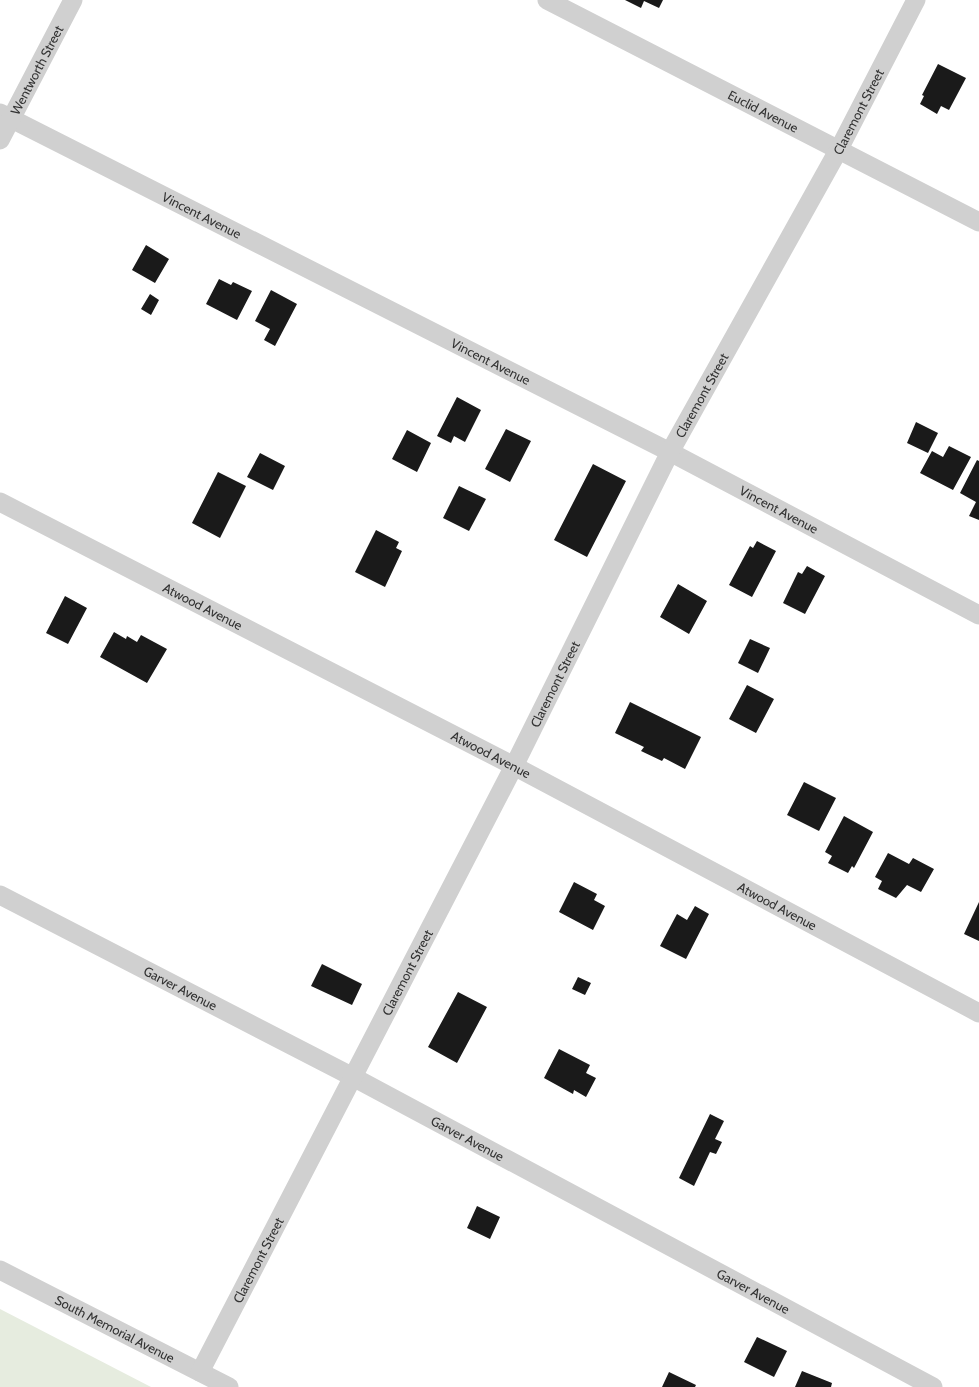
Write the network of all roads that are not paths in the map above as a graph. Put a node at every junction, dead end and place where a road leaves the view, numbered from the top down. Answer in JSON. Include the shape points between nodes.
{"nodes":[{"id":1,"x":73,"y":0,"type":"edge"},
{"id":2,"x":547,"y":0,"type":"edge"},
{"id":3,"x":916,"y":0,"type":"edge"},
{"id":4,"x":6,"y":116,"type":"edge"},
{"id":5,"x":0,"y":140,"type":"edge"},
{"id":6,"x":839,"y":149,"type":"junction"},
{"id":7,"x":979,"y":222,"type":"edge"},
{"id":8,"x":670,"y":452,"type":"junction"},
{"id":9,"x":0,"y":502,"type":"edge"},
{"id":10,"x":979,"y":615,"type":"edge"},
{"id":11,"x":514,"y":766,"type":"junction"},
{"id":12,"x":0,"y":895,"type":"edge"},
{"id":13,"x":979,"y":1013,"type":"edge"},
{"id":14,"x":353,"y":1077,"type":"junction"},
{"id":15,"x":0,"y":1270,"type":"edge"},
{"id":16,"x":200,"y":1372,"type":"junction"},
{"id":17,"x":229,"y":1387,"type":"edge"},
{"id":18,"x":933,"y":1387,"type":"edge"}],
"edges":[{"from":1,"to":4,"type":"street","name":"Wentworth Street"},
{"from":2,"to":6,"type":"street","name":"Euclid Avenue"},
{"from":3,"to":6,"type":"street","name":"Claremont Street"},
{"from":4,"to":5,"type":"street","name":"Wentworth Street"},
{"from":4,"to":8,"type":"street","name":"Vincent Avenue"},
{"from":6,"to":7,"type":"street","name":"Euclid Avenue"},
{"from":6,"to":8,"type":"street","name":"Claremont Street"},
{"from":8,"to":10,"type":"street","name":"Vincent Avenue"},
{"from":8,"to":11,"type":"street","name":"Claremont Street"},
{"from":9,"to":11,"type":"street","name":"Atwood Avenue"},
{"from":11,"to":13,"type":"street","name":"Atwood Avenue"},
{"from":11,"to":14,"type":"street","name":"Claremont Street"},
{"from":12,"to":14,"type":"street","name":"Garver Avenue"},
{"from":14,"to":16,"type":"street","name":"Claremont Street"},
{"from":14,"to":18,"type":"street","name":"Garver Avenue"},
{"from":15,"to":16,"type":"street","name":"South Memorial Avenue"},
{"from":16,"to":17,"type":"street","name":"South Memorial Avenue"}]}
